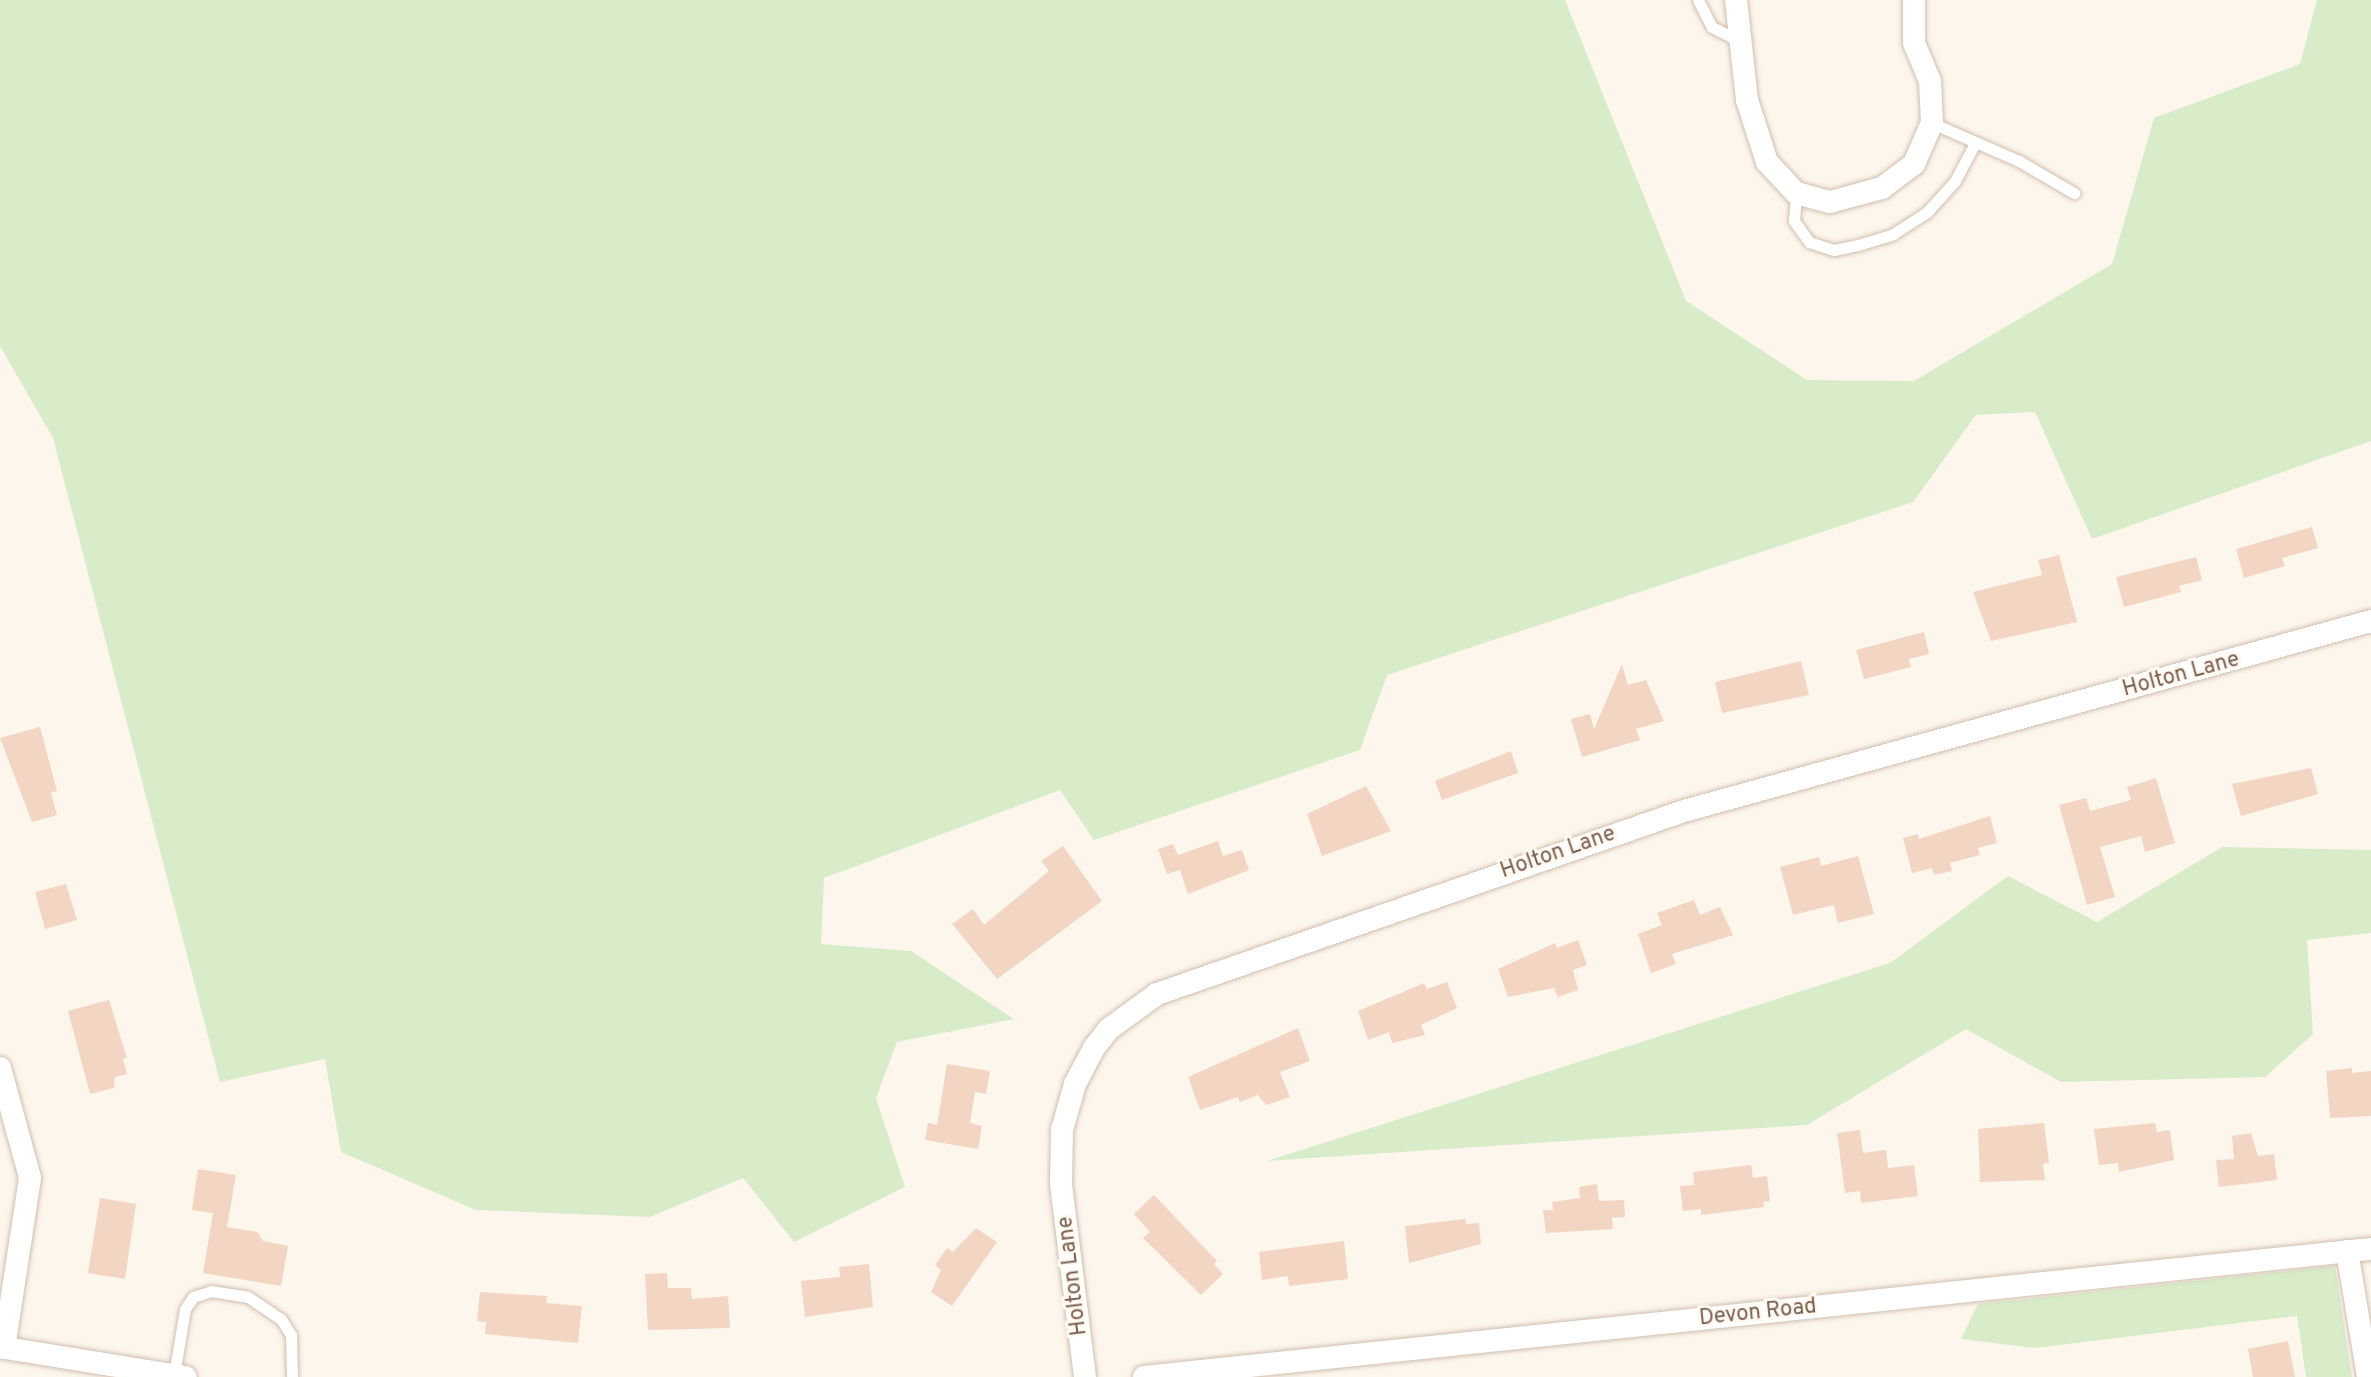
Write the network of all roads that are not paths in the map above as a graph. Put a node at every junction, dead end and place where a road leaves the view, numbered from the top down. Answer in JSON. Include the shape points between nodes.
{"nodes":[{"id":1,"x":1698,"y":0,"type":"edge"},
{"id":2,"x":1736,"y":0,"type":"edge"},
{"id":3,"x":1914,"y":0,"type":"edge"},
{"id":4,"x":1740,"y":41,"type":"junction"},
{"id":5,"x":1932,"y":123,"type":"junction"},
{"id":6,"x":1975,"y":143,"type":"junction"},
{"id":7,"x":1796,"y":193,"type":"junction"},
{"id":8,"x":2074,"y":193,"type":"dead end"},
{"id":9,"x":2371,"y":621,"type":"edge"},
{"id":10,"x":0,"y":1068,"type":"edge"},
{"id":11,"x":2371,"y":1249,"type":"edge"},
{"id":12,"x":2347,"y":1251,"type":"junction"},
{"id":13,"x":2,"y":1347,"type":"edge"},
{"id":14,"x":180,"y":1376,"type":"edge"},
{"id":15,"x":292,"y":1377,"type":"edge"},
{"id":16,"x":1085,"y":1377,"type":"edge"},
{"id":17,"x":1144,"y":1377,"type":"edge"},
{"id":18,"x":2368,"y":1377,"type":"edge"}],
"edges":[{"from":1,"to":4,"type":"lane","via":[[1712,27]]},
{"from":2,"to":4,"type":"street"},
{"from":3,"to":5,"type":"street","via":[[1914,43],[1930,81]]},
{"from":4,"to":7,"type":"street","via":[[1747,100],[1767,162]]},
{"from":5,"to":6,"type":"lane"},
{"from":5,"to":7,"type":"street","via":[[1914,164],[1882,188],[1830,202]]},
{"from":6,"to":7,"type":"lane","via":[[1955,181],[1927,212],[1893,234],[1858,245],[1834,250],[1809,242],[1794,221]]},
{"from":6,"to":8,"type":"lane"},
{"from":9,"to":16,"type":"street","name":"Holton Lane","via":[[1684,811],[1157,994],[1109,1029],[1094,1048],[1075,1084],[1062,1130],[1061,1183]]},
{"from":10,"to":13,"type":"street","via":[[30,1178]]},
{"from":11,"to":12,"type":"street","name":"Devon Road"},
{"from":12,"to":17,"type":"street","name":"Devon Road"},
{"from":12,"to":18,"type":"street"},
{"from":13,"to":14,"type":"street"},
{"from":14,"to":15,"type":"lane","via":[[185,1309],[193,1297],[211,1291],[248,1297],[276,1314],[291,1335]]}]}
